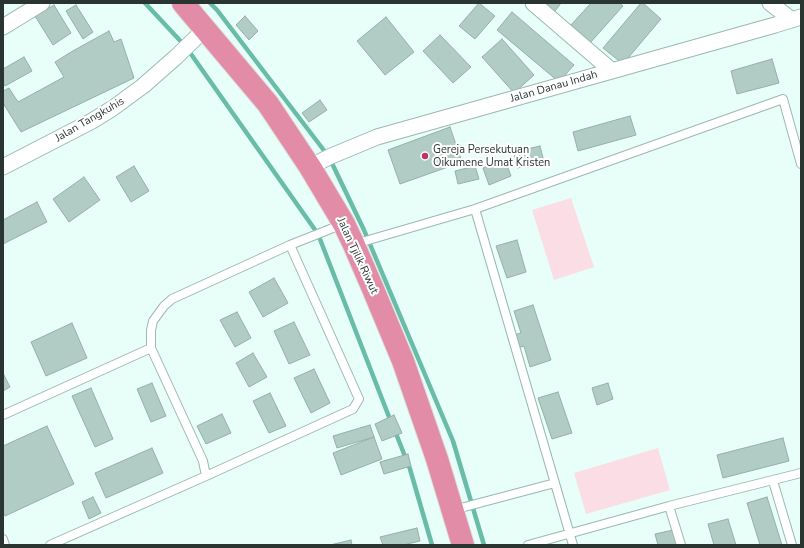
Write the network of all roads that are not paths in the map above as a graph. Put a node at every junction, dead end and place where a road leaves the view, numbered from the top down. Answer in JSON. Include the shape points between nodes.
{"nodes":[{"id":1,"x":42,"y":3,"type":"edge"},
{"id":2,"x":183,"y":3,"type":"edge"},
{"id":3,"x":532,"y":3,"type":"edge"},
{"id":4,"x":770,"y":3,"type":"edge"},
{"id":5,"x":797,"y":18,"type":"edge"},
{"id":6,"x":3,"y":27,"type":"edge"},
{"id":7,"x":205,"y":29,"type":"junction"},
{"id":8,"x":612,"y":71,"type":"junction"},
{"id":9,"x":801,"y":164,"type":"edge"},
{"id":10,"x":310,"y":166,"type":"junction"},
{"id":11,"x":3,"y":167,"type":"edge"},
{"id":12,"x":475,"y":209,"type":"junction"},
{"id":13,"x":344,"y":224,"type":"junction"},
{"id":14,"x":290,"y":245,"type":"junction"},
{"id":15,"x":354,"y":245,"type":"junction"},
{"id":16,"x":151,"y":348,"type":"junction"},
{"id":17,"x":3,"y":414,"type":"edge"},
{"id":18,"x":801,"y":473,"type":"edge"},
{"id":19,"x":206,"y":476,"type":"junction"},
{"id":20,"x":773,"y":481,"type":"junction"},
{"id":21,"x":555,"y":483,"type":"junction"},
{"id":22,"x":668,"y":506,"type":"junction"},
{"id":23,"x":452,"y":510,"type":"junction"},
{"id":24,"x":569,"y":534,"type":"junction"},
{"id":25,"x":3,"y":539,"type":"edge"},
{"id":26,"x":5,"y":545,"type":"edge"},
{"id":27,"x":50,"y":545,"type":"edge"},
{"id":28,"x":463,"y":545,"type":"edge"},
{"id":29,"x":528,"y":545,"type":"edge"},
{"id":30,"x":573,"y":545,"type":"edge"},
{"id":31,"x":681,"y":545,"type":"edge"},
{"id":32,"x":792,"y":545,"type":"edge"}],
"edges":[{"from":1,"to":6,"type":"street"},
{"from":2,"to":7,"type":"highway","name":"Jalan Tjilik Riwut"},
{"from":3,"to":8,"type":"street"},
{"from":4,"to":5,"type":"street"},
{"from":5,"to":8,"type":"street","name":"Jalan Danau Indah"},
{"from":7,"to":10,"type":"highway","name":"Jalan Tjilik Riwut","via":[[268,104]]},
{"from":7,"to":11,"type":"street","name":"Jalan Tangkuhis","via":[[143,86],[113,108]]},
{"from":8,"to":10,"type":"street","name":"Jalan Danau Indah","via":[[377,137],[328,156]]},
{"from":9,"to":12,"type":"lane","via":[[783,99]]},
{"from":10,"to":13,"type":"highway","name":"Jalan Tjilik Riwut"},
{"from":12,"to":15,"type":"lane"},
{"from":12,"to":21,"type":"lane"},
{"from":13,"to":14,"type":"lane"},
{"from":13,"to":15,"type":"highway","name":"Jalan Tjilik Riwut"},
{"from":14,"to":16,"type":"lane","via":[[172,298],[153,321],[150,330]]},
{"from":14,"to":19,"type":"lane","via":[[359,399],[354,409]]},
{"from":15,"to":23,"type":"highway","name":"Jalan Tjilik Riwut","via":[[403,362]]},
{"from":16,"to":17,"type":"lane"},
{"from":16,"to":19,"type":"lane","via":[[203,461]]},
{"from":18,"to":20,"type":"lane"},
{"from":19,"to":27,"type":"lane"},
{"from":20,"to":22,"type":"lane"},
{"from":20,"to":32,"type":"lane"},
{"from":21,"to":23,"type":"lane"},
{"from":21,"to":24,"type":"lane"},
{"from":22,"to":24,"type":"lane"},
{"from":22,"to":31,"type":"lane"},
{"from":23,"to":28,"type":"highway","name":"Jalan Tjilik Riwut"},
{"from":24,"to":29,"type":"lane"},
{"from":24,"to":30,"type":"lane"},
{"from":25,"to":26,"type":"lane"}]}
